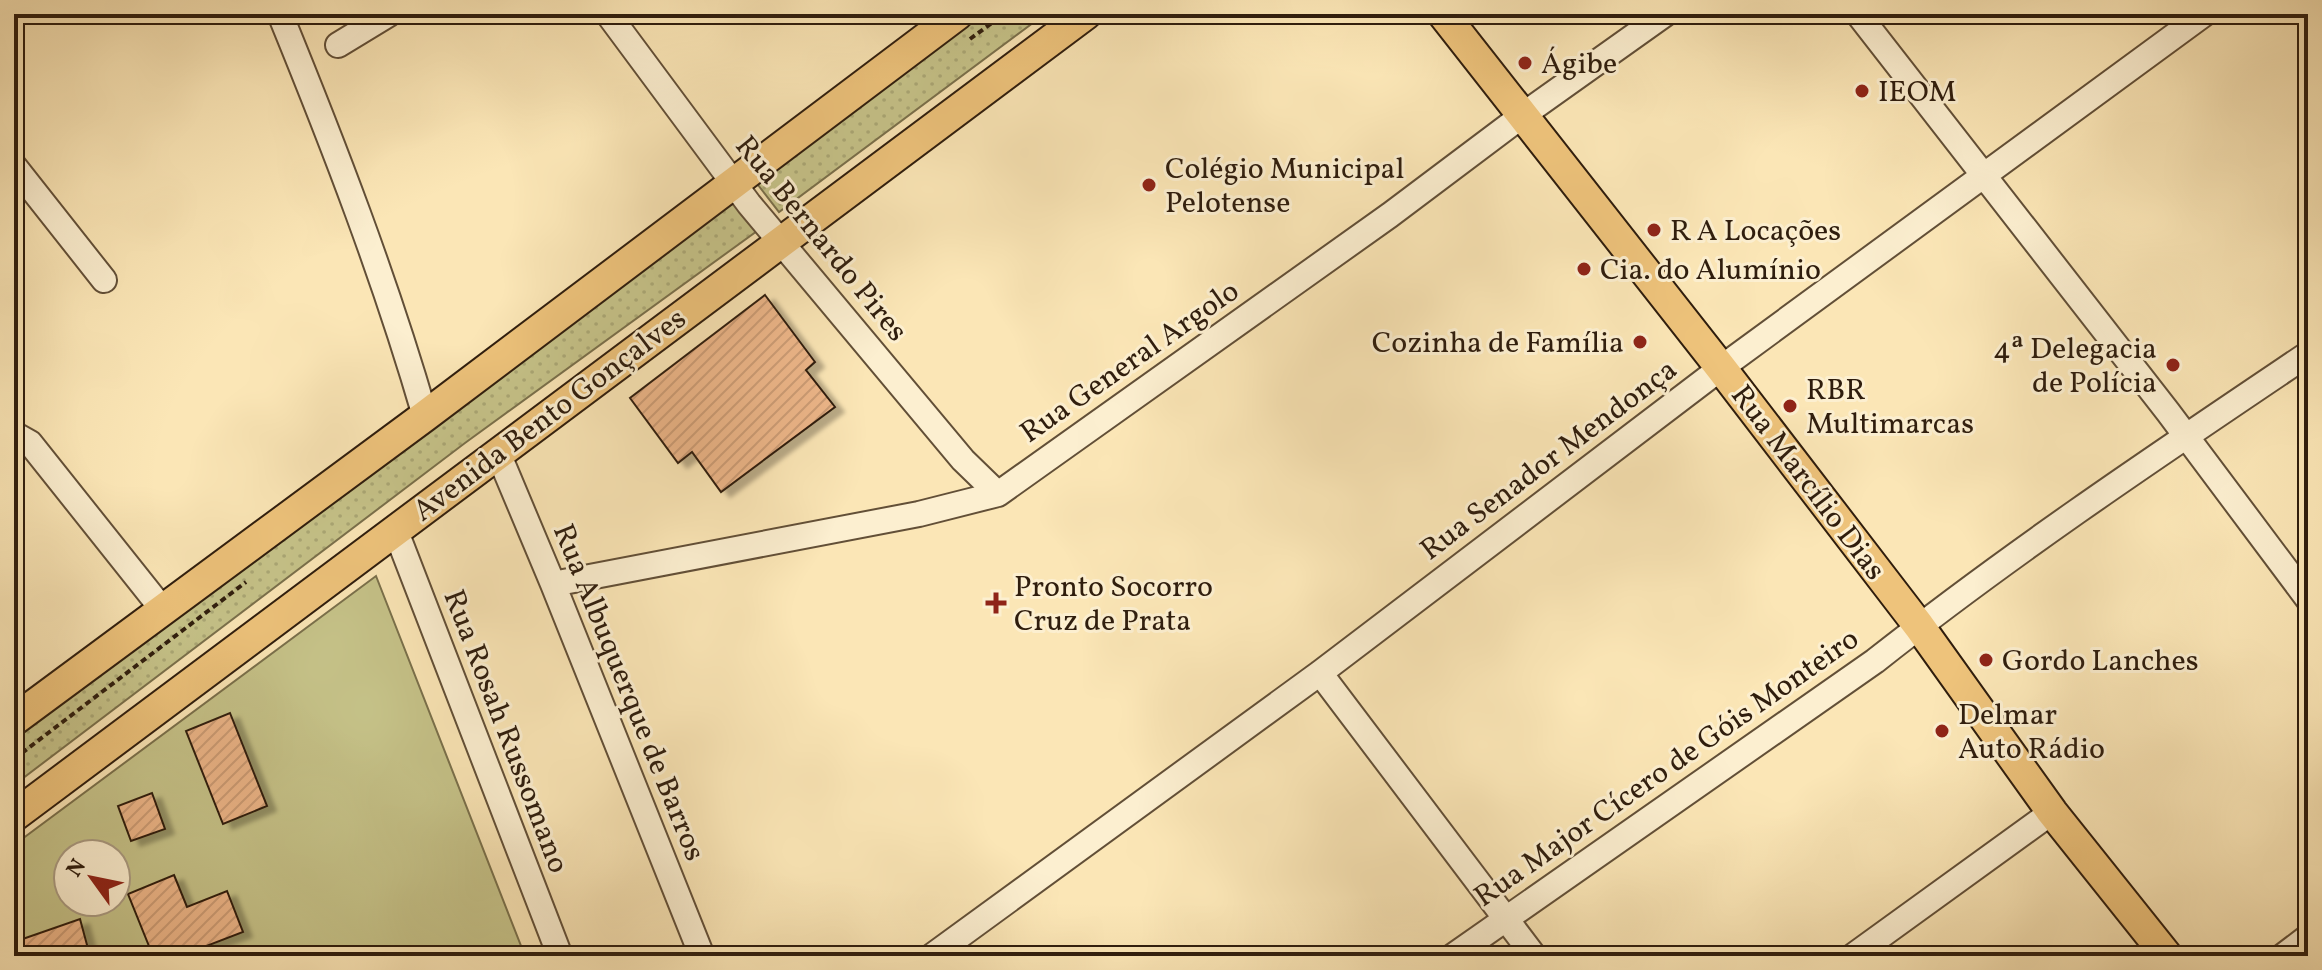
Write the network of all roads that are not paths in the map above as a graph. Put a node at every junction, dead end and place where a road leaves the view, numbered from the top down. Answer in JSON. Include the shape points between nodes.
{"nodes":[{"id":1,"x":280,"y":14,"type":"edge"},
{"id":2,"x":389,"y":14,"type":"edge"},
{"id":3,"x":608,"y":14,"type":"edge"},
{"id":4,"x":958,"y":14,"type":"edge"},
{"id":5,"x":1086,"y":14,"type":"edge"},
{"id":6,"x":1443,"y":14,"type":"edge"},
{"id":7,"x":1665,"y":14,"type":"edge"},
{"id":8,"x":1858,"y":14,"type":"edge"},
{"id":9,"x":2204,"y":14,"type":"edge"},
{"id":10,"x":338,"y":45,"type":"dead end"},
{"id":11,"x":1523,"y":115,"type":"junction"},
{"id":12,"x":14,"y":166,"type":"edge"},
{"id":13,"x":1983,"y":176,"type":"junction"},
{"id":14,"x":733,"y":183,"type":"junction"},
{"id":15,"x":780,"y":242,"type":"junction"},
{"id":16,"x":104,"y":280,"type":"dead end"},
{"id":17,"x":2308,"y":354,"type":"edge"},
{"id":18,"x":1721,"y":368,"type":"junction"},
{"id":19,"x":425,"y":416,"type":"junction"},
{"id":20,"x":14,"y":434,"type":"edge"},
{"id":21,"x":2185,"y":436,"type":"junction"},
{"id":22,"x":498,"y":453,"type":"junction"},
{"id":23,"x":998,"y":494,"type":"junction"},
{"id":24,"x":395,"y":529,"type":"junction"},
{"id":25,"x":553,"y":584,"type":"junction"},
{"id":26,"x":2308,"y":599,"type":"edge"},
{"id":27,"x":163,"y":610,"type":"junction"},
{"id":28,"x":1919,"y":626,"type":"junction"},
{"id":29,"x":1320,"y":673,"type":"junction"},
{"id":30,"x":14,"y":720,"type":"edge"},
{"id":31,"x":2052,"y":812,"type":"junction"},
{"id":32,"x":14,"y":816,"type":"edge"},
{"id":33,"x":1506,"y":917,"type":"junction"},
{"id":34,"x":2308,"y":937,"type":"edge"},
{"id":35,"x":560,"y":956,"type":"edge"},
{"id":36,"x":702,"y":956,"type":"edge"},
{"id":37,"x":932,"y":956,"type":"edge"},
{"id":38,"x":1453,"y":956,"type":"edge"},
{"id":39,"x":1534,"y":956,"type":"edge"},
{"id":40,"x":1853,"y":956,"type":"edge"},
{"id":41,"x":2167,"y":956,"type":"edge"},
{"id":42,"x":2283,"y":956,"type":"edge"}],
"edges":[{"from":1,"to":19,"type":"street","via":[[341,164]]},
{"from":2,"to":10,"type":"street"},
{"from":3,"to":14,"type":"street","name":"Rua Bernardo Pires"},
{"from":4,"to":14,"type":"main road"},
{"from":5,"to":15,"type":"main road","name":"Avenida Bento Gonçalves"},
{"from":6,"to":11,"type":"main road","name":"Rua Marcílio Dias"},
{"from":7,"to":11,"type":"street","name":"Rua General Argolo"},
{"from":8,"to":13,"type":"street"},
{"from":9,"to":13,"type":"street","name":"Rua Senador Mendonça"},
{"from":11,"to":18,"type":"main road","name":"Rua Marcílio Dias"},
{"from":11,"to":23,"type":"street","name":"Rua General Argolo"},
{"from":12,"to":16,"type":"street"},
{"from":13,"to":18,"type":"street","name":"Rua Senador Mendonça"},
{"from":13,"to":21,"type":"street"},
{"from":14,"to":15,"type":"street","name":"Rua Bernardo Pires"},
{"from":14,"to":19,"type":"main road"},
{"from":15,"to":22,"type":"main road","name":"Avenida Bento Gonçalves"},
{"from":15,"to":23,"type":"street","name":"Rua Bernardo Pires","via":[[963,460]]},
{"from":17,"to":21,"type":"street","name":"Rua Major Cícero de Góis Monteiro"},
{"from":18,"to":28,"type":"main road","name":"Rua Marcílio Dias"},
{"from":18,"to":29,"type":"street","name":"Rua Senador Mendonça"},
{"from":19,"to":27,"type":"main road"},
{"from":20,"to":27,"type":"street","via":[[30,443]]},
{"from":21,"to":26,"type":"street"},
{"from":21,"to":28,"type":"street","name":"Rua Major Cícero de Góis Monteiro"},
{"from":22,"to":24,"type":"main road","name":"Avenida Bento Gonçalves"},
{"from":22,"to":25,"type":"street","name":"Rua Albuquerque de Barros"},
{"from":23,"to":25,"type":"street","name":"Rua General Argolo"},
{"from":24,"to":32,"type":"main road","name":"Avenida Bento Gonçalves"},
{"from":24,"to":35,"type":"street","name":"Rua Rosah Russomano"},
{"from":25,"to":36,"type":"street","name":"Rua Albuquerque de Barros"},
{"from":27,"to":30,"type":"main road"},
{"from":28,"to":31,"type":"main road","name":"Rua Marcílio Dias"},
{"from":28,"to":33,"type":"street","name":"Rua Major Cícero de Góis Monteiro"},
{"from":29,"to":33,"type":"street"},
{"from":29,"to":37,"type":"street","name":"Rua Senador Mendonça"},
{"from":31,"to":40,"type":"street"},
{"from":31,"to":41,"type":"main road","name":"Rua Marcílio Dias"},
{"from":33,"to":38,"type":"street","name":"Rua Major Cícero de Góis Monteiro"},
{"from":33,"to":39,"type":"street"},
{"from":34,"to":42,"type":"street"}]}
